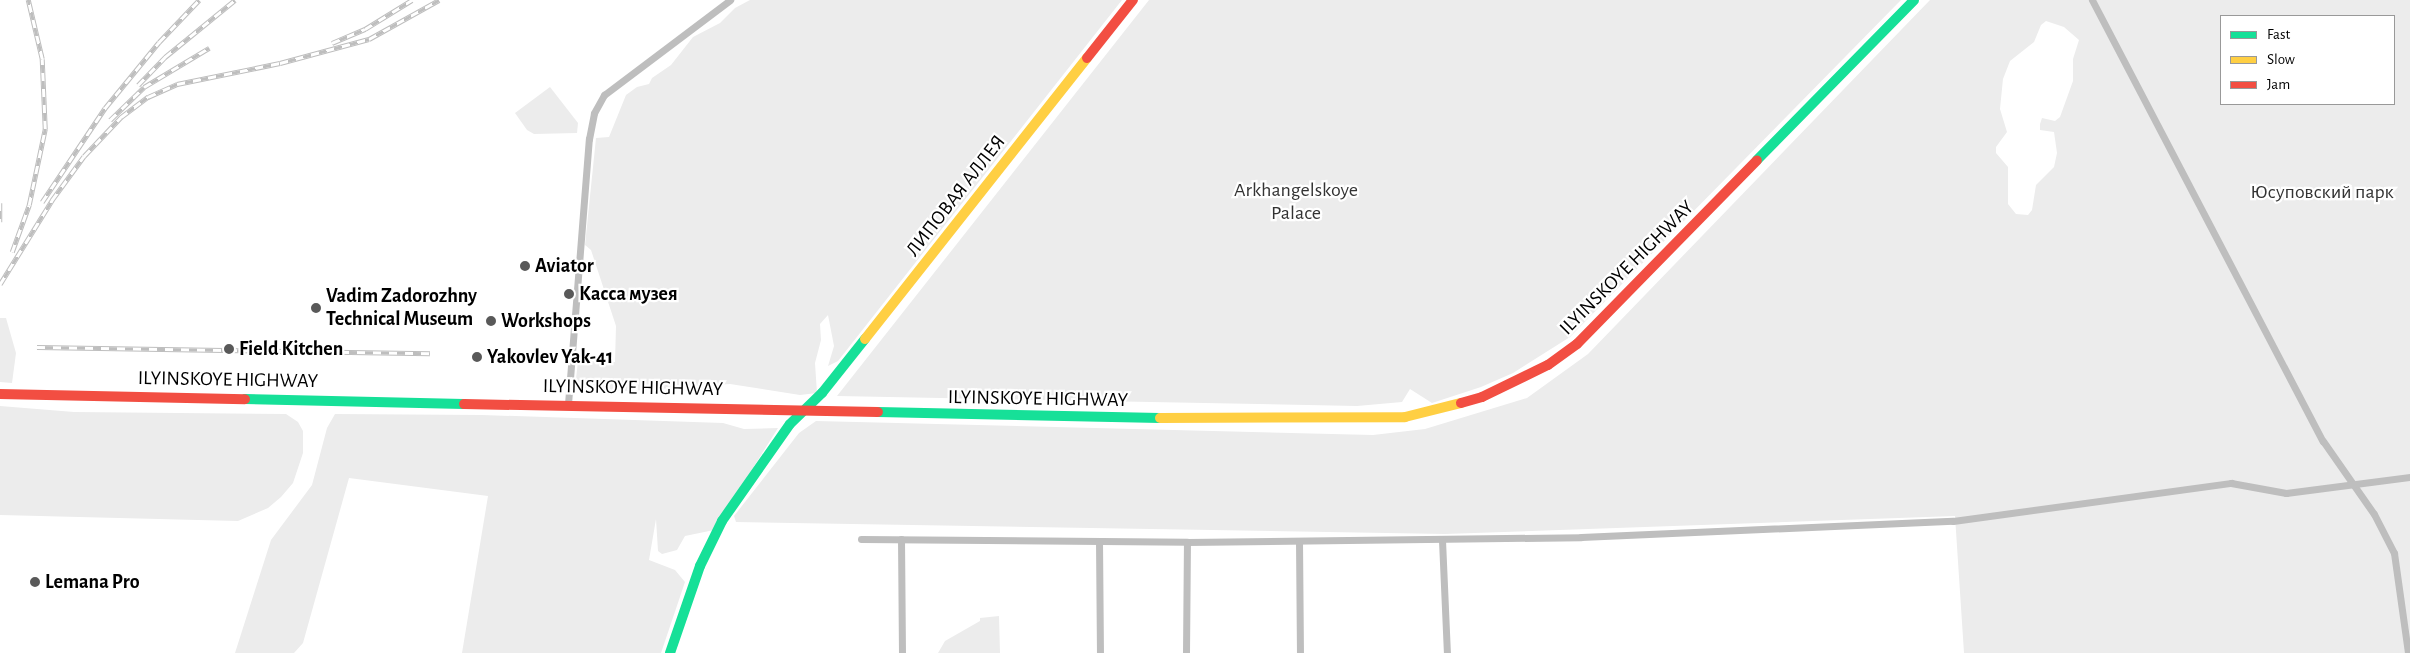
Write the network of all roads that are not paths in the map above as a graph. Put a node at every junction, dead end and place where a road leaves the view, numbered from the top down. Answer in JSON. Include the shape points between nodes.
{"nodes":[{"id":1,"x":730,"y":0,"type":"edge"},
{"id":2,"x":1133,"y":0,"type":"edge"},
{"id":3,"x":1914,"y":0,"type":"edge"},
{"id":4,"x":2092,"y":0,"type":"edge"},
{"id":5,"x":0,"y":394,"type":"edge"},
{"id":6,"x":568,"y":404,"type":"junction"},
{"id":7,"x":802,"y":410,"type":"junction"},
{"id":8,"x":2410,"y":477,"type":"edge"},
{"id":9,"x":2352,"y":482,"type":"junction"},
{"id":10,"x":861,"y":539,"type":"dead end"},
{"id":11,"x":901,"y":539,"type":"junction"},
{"id":12,"x":1299,"y":540,"type":"junction"},
{"id":13,"x":1442,"y":540,"type":"junction"},
{"id":14,"x":1099,"y":541,"type":"junction"},
{"id":15,"x":1187,"y":542,"type":"junction"},
{"id":16,"x":670,"y":653,"type":"edge"},
{"id":17,"x":902,"y":653,"type":"edge"},
{"id":18,"x":1100,"y":653,"type":"edge"},
{"id":19,"x":1186,"y":653,"type":"edge"},
{"id":20,"x":1300,"y":653,"type":"edge"},
{"id":21,"x":1447,"y":653,"type":"edge"},
{"id":22,"x":2408,"y":653,"type":"edge"}],
"edges":[{"from":1,"to":6,"type":"street","via":[[604,95],[594,113],[589,139]]},
{"from":2,"to":7,"type":"main road","name":"ЛИПОВАЯ АЛЛЕЯ","via":[[828,385]]},
{"from":3,"to":7,"type":"main road","name":"ILYINSKOYE HIGHWAY","via":[[1609,316],[1548,365],[1482,397],[1405,418],[1356,421]]},
{"from":4,"to":9,"type":"street","via":[[2323,441]]},
{"from":5,"to":6,"type":"main road","name":"ILYINSKOYE HIGHWAY"},
{"from":6,"to":7,"type":"main road","name":"ILYINSKOYE HIGHWAY"},
{"from":7,"to":16,"type":"main road","name":"ЛИПОВАЯ АЛЛЕЯ","via":[[722,521],[700,566]]},
{"from":8,"to":9,"type":"street"},
{"from":9,"to":13,"type":"street","via":[[2286,493],[2231,483],[1953,521]]},
{"from":9,"to":22,"type":"street","via":[[2374,514],[2394,553]]},
{"from":10,"to":11,"type":"street"},
{"from":11,"to":14,"type":"street"},
{"from":11,"to":17,"type":"street"},
{"from":12,"to":13,"type":"street"},
{"from":12,"to":15,"type":"street"},
{"from":12,"to":20,"type":"street"},
{"from":13,"to":21,"type":"street"},
{"from":14,"to":15,"type":"street"},
{"from":14,"to":18,"type":"street"},
{"from":15,"to":19,"type":"street"}]}
